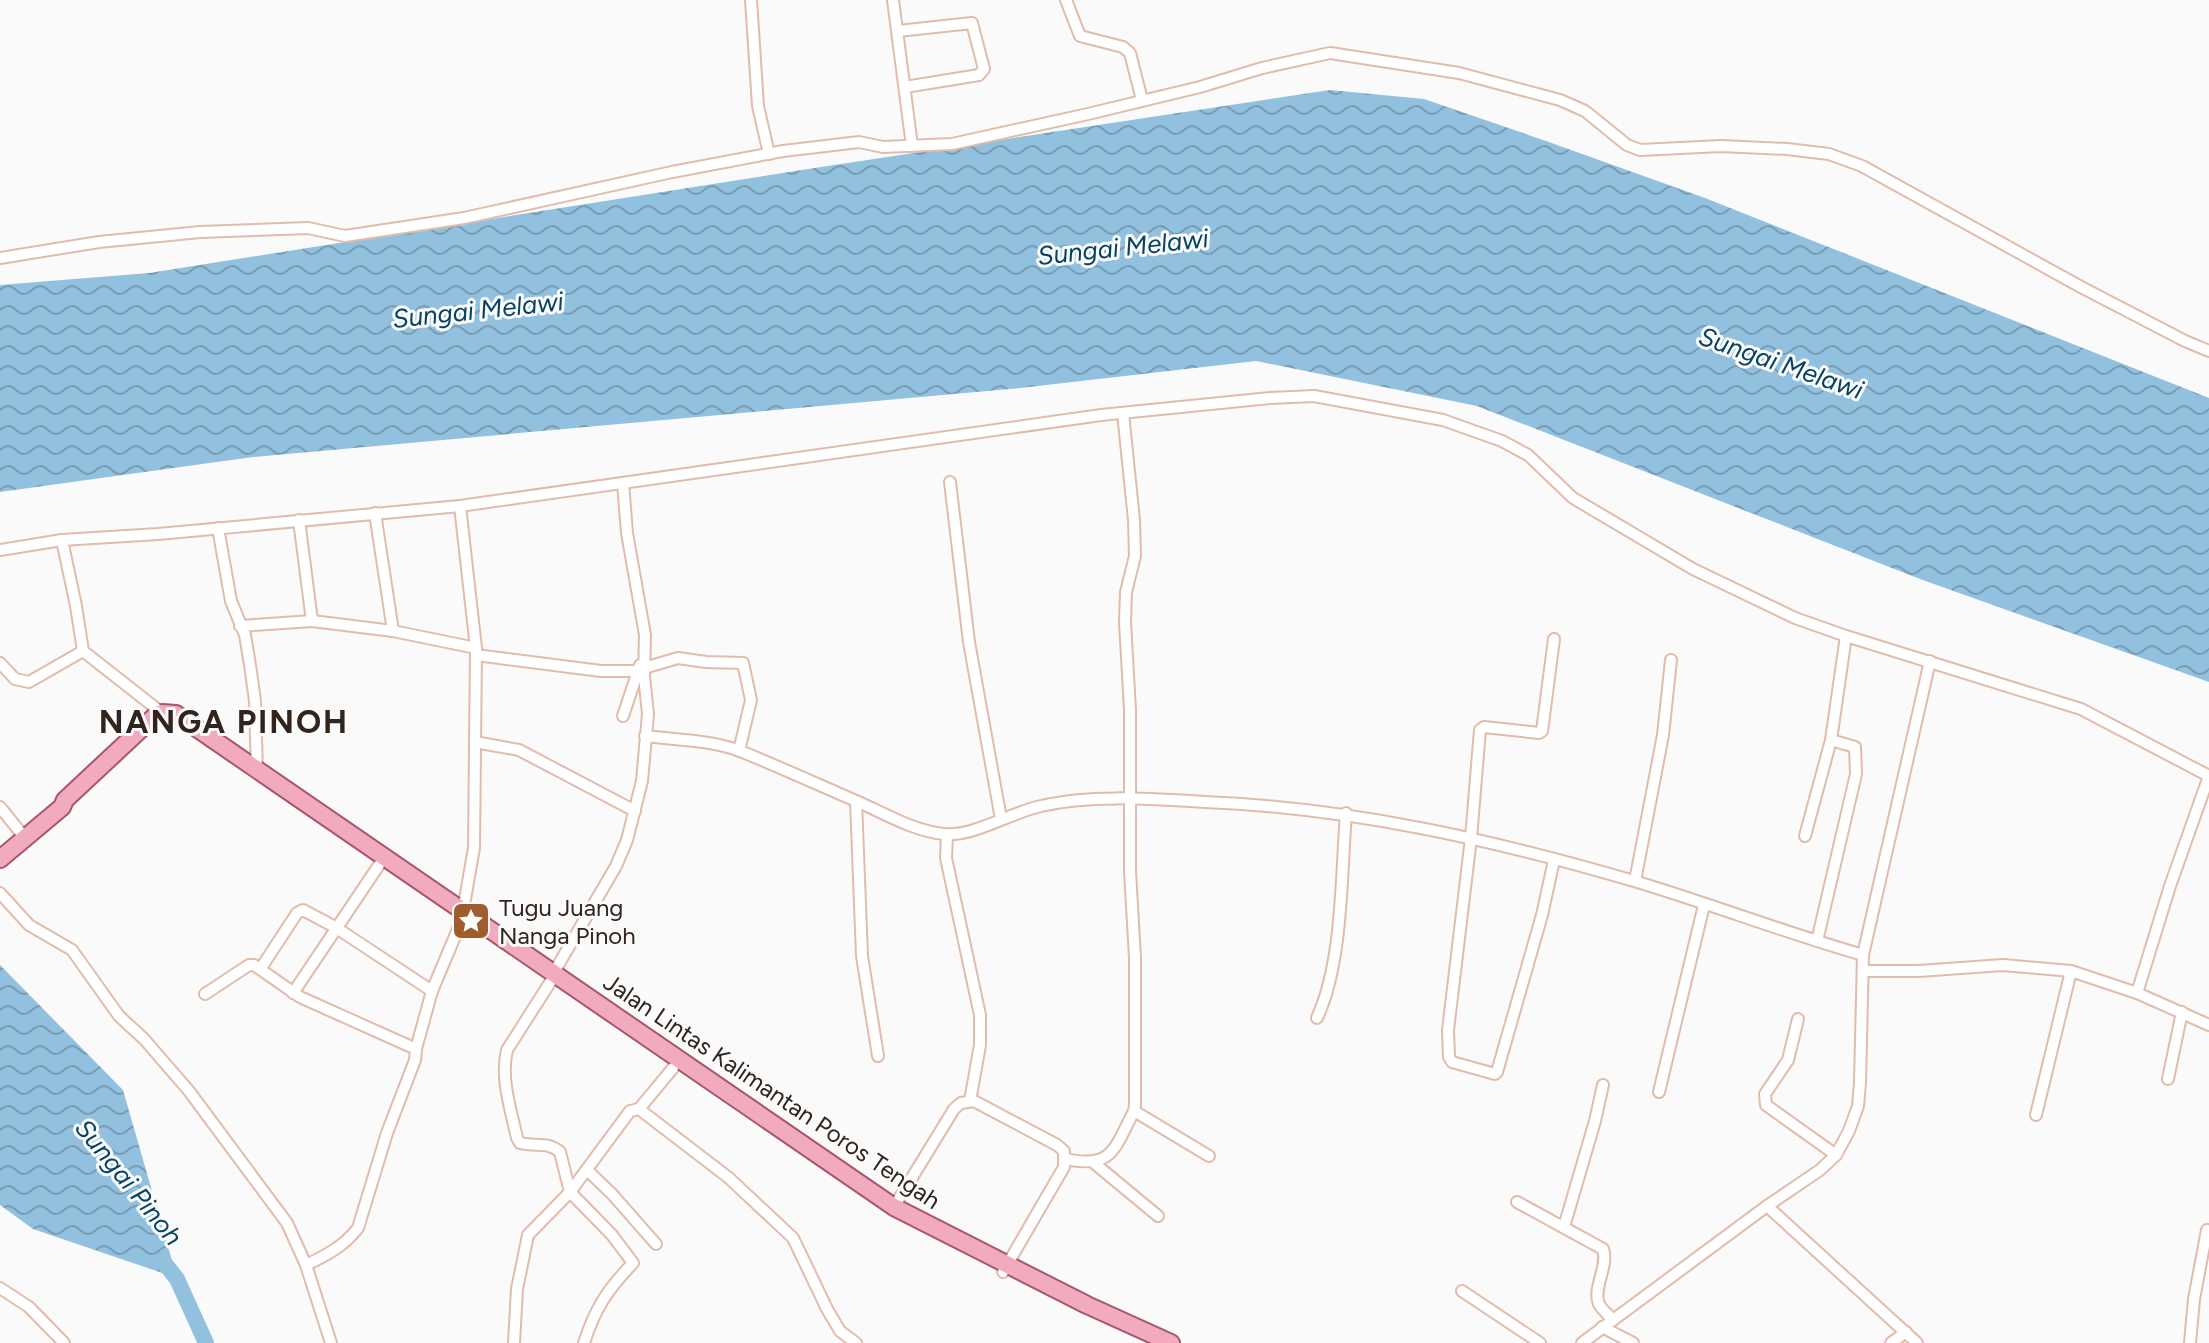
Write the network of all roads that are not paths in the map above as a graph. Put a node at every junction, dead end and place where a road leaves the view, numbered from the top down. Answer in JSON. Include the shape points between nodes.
{"nodes":[{"id":1,"x":751,"y":0,"type":"edge"},
{"id":2,"x":893,"y":0,"type":"edge"},
{"id":3,"x":1066,"y":0,"type":"edge"},
{"id":4,"x":898,"y":31,"type":"junction"},
{"id":5,"x":905,"y":87,"type":"junction"},
{"id":6,"x":1142,"y":100,"type":"junction"},
{"id":7,"x":912,"y":146,"type":"junction"},
{"id":8,"x":769,"y":154,"type":"junction"},
{"id":9,"x":0,"y":258,"type":"edge"},
{"id":10,"x":2209,"y":351,"type":"edge"},
{"id":11,"x":1123,"y":413,"type":"junction"},
{"id":12,"x":950,"y":482,"type":"dead end"},
{"id":13,"x":623,"y":483,"type":"junction"},
{"id":14,"x":460,"y":506,"type":"junction"},
{"id":15,"x":375,"y":513,"type":"junction"},
{"id":16,"x":299,"y":520,"type":"junction"},
{"id":17,"x":218,"y":528,"type":"junction"},
{"id":18,"x":62,"y":540,"type":"junction"},
{"id":19,"x":0,"y":550,"type":"edge"},
{"id":20,"x":312,"y":621,"type":"junction"},
{"id":21,"x":243,"y":630,"type":"junction"},
{"id":22,"x":393,"y":631,"type":"junction"},
{"id":23,"x":1846,"y":636,"type":"junction"},
{"id":24,"x":1554,"y":639,"type":"dead end"},
{"id":25,"x":83,"y":651,"type":"junction"},
{"id":26,"x":476,"y":652,"type":"junction"},
{"id":27,"x":1671,"y":660,"type":"dead end"},
{"id":28,"x":1930,"y":661,"type":"junction"},
{"id":29,"x":0,"y":663,"type":"edge"},
{"id":30,"x":640,"y":673,"type":"junction"},
{"id":31,"x":162,"y":713,"type":"junction"},
{"id":32,"x":623,"y":716,"type":"dead end"},
{"id":33,"x":645,"y":736,"type":"junction"},
{"id":34,"x":1831,"y":740,"type":"junction"},
{"id":35,"x":475,"y":742,"type":"junction"},
{"id":36,"x":739,"y":751,"type":"junction"},
{"id":37,"x":257,"y":773,"type":"junction"},
{"id":38,"x":2209,"y":776,"type":"edge"},
{"id":39,"x":1132,"y":799,"type":"junction"},
{"id":40,"x":856,"y":801,"type":"junction"},
{"id":41,"x":0,"y":807,"type":"edge"},
{"id":42,"x":62,"y":807,"type":"junction"},
{"id":43,"x":635,"y":811,"type":"junction"},
{"id":44,"x":1346,"y":813,"type":"junction"},
{"id":45,"x":1001,"y":819,"type":"junction"},
{"id":46,"x":947,"y":835,"type":"junction"},
{"id":47,"x":1805,"y":836,"type":"dead end"},
{"id":48,"x":25,"y":838,"type":"junction"},
{"id":49,"x":1471,"y":838,"type":"junction"},
{"id":50,"x":0,"y":859,"type":"edge"},
{"id":51,"x":1554,"y":860,"type":"junction"},
{"id":52,"x":379,"y":865,"type":"junction"},
{"id":53,"x":1635,"y":881,"type":"junction"},
{"id":54,"x":0,"y":893,"type":"edge"},
{"id":55,"x":1704,"y":905,"type":"junction"},
{"id":56,"x":462,"y":917,"type":"junction"},
{"id":57,"x":335,"y":927,"type":"junction"},
{"id":58,"x":1817,"y":941,"type":"junction"},
{"id":59,"x":1863,"y":955,"type":"junction"},
{"id":60,"x":261,"y":968,"type":"junction"},
{"id":61,"x":1863,"y":971,"type":"junction"},
{"id":62,"x":2071,"y":971,"type":"junction"},
{"id":63,"x":552,"y":977,"type":"junction"},
{"id":64,"x":432,"y":991,"type":"junction"},
{"id":65,"x":293,"y":993,"type":"junction"},
{"id":66,"x":2137,"y":993,"type":"junction"},
{"id":67,"x":205,"y":994,"type":"dead end"},
{"id":68,"x":2182,"y":1012,"type":"junction"},
{"id":69,"x":1317,"y":1018,"type":"dead end"},
{"id":70,"x":1798,"y":1019,"type":"dead end"},
{"id":71,"x":2209,"y":1025,"type":"edge"},
{"id":72,"x":416,"y":1049,"type":"junction"},
{"id":73,"x":878,"y":1056,"type":"dead end"},
{"id":74,"x":673,"y":1068,"type":"junction"},
{"id":75,"x":2168,"y":1079,"type":"dead end"},
{"id":76,"x":1603,"y":1085,"type":"dead end"},
{"id":77,"x":1659,"y":1092,"type":"dead end"},
{"id":78,"x":970,"y":1101,"type":"junction"},
{"id":79,"x":639,"y":1109,"type":"junction"},
{"id":80,"x":1134,"y":1111,"type":"junction"},
{"id":81,"x":2036,"y":1115,"type":"dead end"},
{"id":82,"x":1836,"y":1155,"type":"junction"},
{"id":83,"x":1209,"y":1156,"type":"dead end"},
{"id":84,"x":1065,"y":1159,"type":"junction"},
{"id":85,"x":1094,"y":1163,"type":"junction"},
{"id":86,"x":587,"y":1170,"type":"junction"},
{"id":87,"x":570,"y":1192,"type":"junction"},
{"id":88,"x":1517,"y":1202,"type":"dead end"},
{"id":89,"x":1767,"y":1206,"type":"junction"},
{"id":90,"x":894,"y":1207,"type":"junction"},
{"id":91,"x":1158,"y":1216,"type":"dead end"},
{"id":92,"x":1564,"y":1227,"type":"junction"},
{"id":93,"x":2207,"y":1230,"type":"dead end"},
{"id":94,"x":656,"y":1244,"type":"dead end"},
{"id":95,"x":306,"y":1265,"type":"junction"},
{"id":96,"x":1004,"y":1269,"type":"junction"},
{"id":97,"x":0,"y":1288,"type":"edge"},
{"id":98,"x":1462,"y":1291,"type":"dead end"},
{"id":99,"x":1613,"y":1320,"type":"junction"},
{"id":100,"x":1602,"y":1327,"type":"junction"},
{"id":101,"x":1906,"y":1332,"type":"junction"},
{"id":102,"x":64,"y":1343,"type":"edge"},
{"id":103,"x":331,"y":1343,"type":"edge"},
{"id":104,"x":514,"y":1343,"type":"edge"},
{"id":105,"x":584,"y":1343,"type":"edge"},
{"id":106,"x":856,"y":1343,"type":"edge"},
{"id":107,"x":1152,"y":1343,"type":"edge"},
{"id":108,"x":1171,"y":1343,"type":"edge"},
{"id":109,"x":1540,"y":1343,"type":"edge"},
{"id":110,"x":1582,"y":1343,"type":"edge"},
{"id":111,"x":1633,"y":1343,"type":"edge"},
{"id":112,"x":1891,"y":1343,"type":"edge"},
{"id":113,"x":1917,"y":1343,"type":"edge"},
{"id":114,"x":2190,"y":1343,"type":"edge"}],
"edges":[{"from":1,"to":8,"type":"street","via":[[758,106]]},
{"from":2,"to":4,"type":"street"},
{"from":3,"to":6,"type":"street","via":[[1080,36],[1130,53]]},
{"from":4,"to":5,"type":"street"},
{"from":4,"to":5,"type":"street","via":[[972,23],[984,69],[979,75]]},
{"from":5,"to":7,"type":"street"},
{"from":6,"to":7,"type":"street","via":[[952,144]]},
{"from":6,"to":10,"type":"street","via":[[1330,53],[1459,73],[1560,100],[1640,150],[1721,146],[1829,154],[1862,166]]},
{"from":7,"to":8,"type":"street","via":[[859,142]]},
{"from":8,"to":9,"type":"street","via":[[464,218],[345,236],[308,228],[200,232]]},
{"from":11,"to":13,"type":"street"},
{"from":11,"to":23,"type":"street","via":[[1314,396],[1467,427],[1528,455],[1573,498],[1693,569]]},
{"from":11,"to":39,"type":"street","via":[[1135,544],[1126,592]]},
{"from":12,"to":45,"type":"street","via":[[969,642]]},
{"from":13,"to":14,"type":"street"},
{"from":13,"to":30,"type":"street","via":[[645,635]]},
{"from":14,"to":15,"type":"street"},
{"from":14,"to":26,"type":"street"},
{"from":15,"to":16,"type":"street"},
{"from":15,"to":22,"type":"street"},
{"from":16,"to":17,"type":"street"},
{"from":16,"to":20,"type":"street"},
{"from":17,"to":18,"type":"street"},
{"from":17,"to":21,"type":"street","via":[[231,601]]},
{"from":18,"to":19,"type":"street"},
{"from":18,"to":25,"type":"street"},
{"from":20,"to":21,"type":"street"},
{"from":20,"to":22,"type":"street"},
{"from":21,"to":37,"type":"street","via":[[255,701]]},
{"from":22,"to":26,"type":"street"},
{"from":23,"to":28,"type":"street"},
{"from":23,"to":34,"type":"street"},
{"from":24,"to":49,"type":"street","via":[[1542,731],[1480,730]]},
{"from":25,"to":29,"type":"street","via":[[29,682],[15,679]]},
{"from":25,"to":31,"type":"street"},
{"from":26,"to":30,"type":"street"},
{"from":26,"to":35,"type":"street"},
{"from":27,"to":53,"type":"street","via":[[1663,735]]},
{"from":28,"to":38,"type":"street","via":[[2081,709]]},
{"from":28,"to":59,"type":"street"},
{"from":30,"to":32,"type":"street"},
{"from":30,"to":33,"type":"street","via":[[648,714]]},
{"from":30,"to":36,"type":"street","via":[[678,658],[743,663],[751,700]]},
{"from":31,"to":37,"type":"main road","name":"Jalan Lintas Kalimantan Poros Tengah","via":[[176,714]]},
{"from":31,"to":42,"type":"main road","name":"Jalan Lintas Kalimantan Poros Tengah"},
{"from":33,"to":36,"type":"street"},
{"from":33,"to":43,"type":"street"},
{"from":34,"to":47,"type":"street"},
{"from":34,"to":58,"type":"street","via":[[1855,747],[1856,774]]},
{"from":35,"to":43,"type":"street","via":[[519,750]]},
{"from":35,"to":56,"type":"street","via":[[474,848]]},
{"from":36,"to":40,"type":"street"},
{"from":37,"to":42,"type":"main road","name":"Jalan Lintas Kalimantan Poros Tengah","via":[[167,721]]},
{"from":37,"to":52,"type":"main road","name":"Jalan Lintas Kalimantan Poros Tengah"},
{"from":37,"to":56,"type":"main road","name":"Jalan Lintas Kalimantan Poros Tengah"},
{"from":38,"to":66,"type":"street"},
{"from":39,"to":44,"type":"street"},
{"from":39,"to":45,"type":"street","via":[[1043,805]]},
{"from":39,"to":80,"type":"street"},
{"from":40,"to":46,"type":"street"},
{"from":40,"to":73,"type":"street","via":[[862,956]]},
{"from":41,"to":48,"type":"street"},
{"from":42,"to":48,"type":"main road","name":"Jalan Lintas Kalimantan Poros Tengah"},
{"from":43,"to":63,"type":"street","via":[[616,866]]},
{"from":44,"to":49,"type":"street"},
{"from":44,"to":69,"type":"street","via":[[1335,952]]},
{"from":45,"to":46,"type":"street"},
{"from":46,"to":78,"type":"street","via":[[946,858],[980,1015]]},
{"from":48,"to":50,"type":"main road","name":"Jalan Lintas Kalimantan Poros Tengah"},
{"from":49,"to":51,"type":"street"},
{"from":49,"to":51,"type":"street","via":[[1447,1042],[1450,1061],[1495,1074]]},
{"from":51,"to":53,"type":"street"},
{"from":52,"to":56,"type":"main road","name":"Jalan Lintas Kalimantan Poros Tengah"},
{"from":52,"to":57,"type":"street"},
{"from":53,"to":55,"type":"street"},
{"from":54,"to":95,"type":"street","via":[[29,925],[72,950],[114,1009],[189,1091],[287,1223]]},
{"from":55,"to":58,"type":"street"},
{"from":55,"to":77,"type":"street"},
{"from":56,"to":63,"type":"main road","name":"Jalan Lintas Kalimantan Poros Tengah"},
{"from":56,"to":64,"type":"street"},
{"from":57,"to":60,"type":"street","via":[[303,910],[297,913]]},
{"from":57,"to":64,"type":"street"},
{"from":57,"to":65,"type":"street"},
{"from":58,"to":59,"type":"street"},
{"from":59,"to":61,"type":"street"},
{"from":60,"to":65,"type":"street"},
{"from":60,"to":67,"type":"street","via":[[249,965]]},
{"from":61,"to":62,"type":"street","via":[[2003,965]]},
{"from":61,"to":82,"type":"street","via":[[1858,1106]]},
{"from":62,"to":66,"type":"street"},
{"from":62,"to":81,"type":"street"},
{"from":63,"to":74,"type":"main road","name":"Jalan Lintas Kalimantan Poros Tengah"},
{"from":63,"to":87,"type":"street","via":[[507,1050],[504,1073],[517,1138],[560,1152]]},
{"from":63,"to":90,"type":"main road","name":"Jalan Lintas Kalimantan Poros Tengah"},
{"from":64,"to":72,"type":"street"},
{"from":65,"to":72,"type":"street"},
{"from":66,"to":68,"type":"street"},
{"from":68,"to":71,"type":"street"},
{"from":68,"to":75,"type":"street"},
{"from":70,"to":82,"type":"street","via":[[1788,1060],[1765,1094],[1766,1105]]},
{"from":72,"to":95,"type":"street","via":[[358,1228],[333,1252]]},
{"from":74,"to":79,"type":"street"},
{"from":74,"to":96,"type":"main road","name":"Jalan Lintas Kalimantan Poros Tengah","via":[[890,1213]]},
{"from":76,"to":92,"type":"street"},
{"from":78,"to":84,"type":"street","via":[[1057,1145]]},
{"from":78,"to":90,"type":"street","via":[[954,1109]]},
{"from":79,"to":86,"type":"street","via":[[630,1111]]},
{"from":79,"to":106,"type":"street","via":[[729,1178],[793,1238],[840,1331]]},
{"from":80,"to":83,"type":"street"},
{"from":80,"to":85,"type":"street","via":[[1113,1150]]},
{"from":82,"to":89,"type":"street"},
{"from":84,"to":85,"type":"street"},
{"from":84,"to":96,"type":"street"},
{"from":85,"to":91,"type":"street"},
{"from":86,"to":87,"type":"street"},
{"from":86,"to":94,"type":"street"},
{"from":87,"to":104,"type":"street","via":[[525,1242]]},
{"from":87,"to":105,"type":"street","via":[[633,1263],[609,1288]]},
{"from":88,"to":92,"type":"street"},
{"from":89,"to":99,"type":"street"},
{"from":89,"to":101,"type":"street"},
{"from":90,"to":96,"type":"main road","name":"Jalan Lintas Kalimantan Poros Tengah"},
{"from":92,"to":99,"type":"street","via":[[1603,1249],[1597,1295]]},
{"from":93,"to":114,"type":"street"},
{"from":95,"to":103,"type":"street"},
{"from":96,"to":107,"type":"main road","name":"Jalan Lintas Kalimantan Poros Tengah"},
{"from":96,"to":108,"type":"main road","name":"Jalan Lintas Kalimantan Poros Tengah"},
{"from":97,"to":102,"type":"street","via":[[29,1307]]},
{"from":98,"to":109,"type":"street"},
{"from":99,"to":100,"type":"street"},
{"from":100,"to":110,"type":"street"},
{"from":100,"to":111,"type":"street"},
{"from":101,"to":112,"type":"street"},
{"from":101,"to":113,"type":"street"}]}
